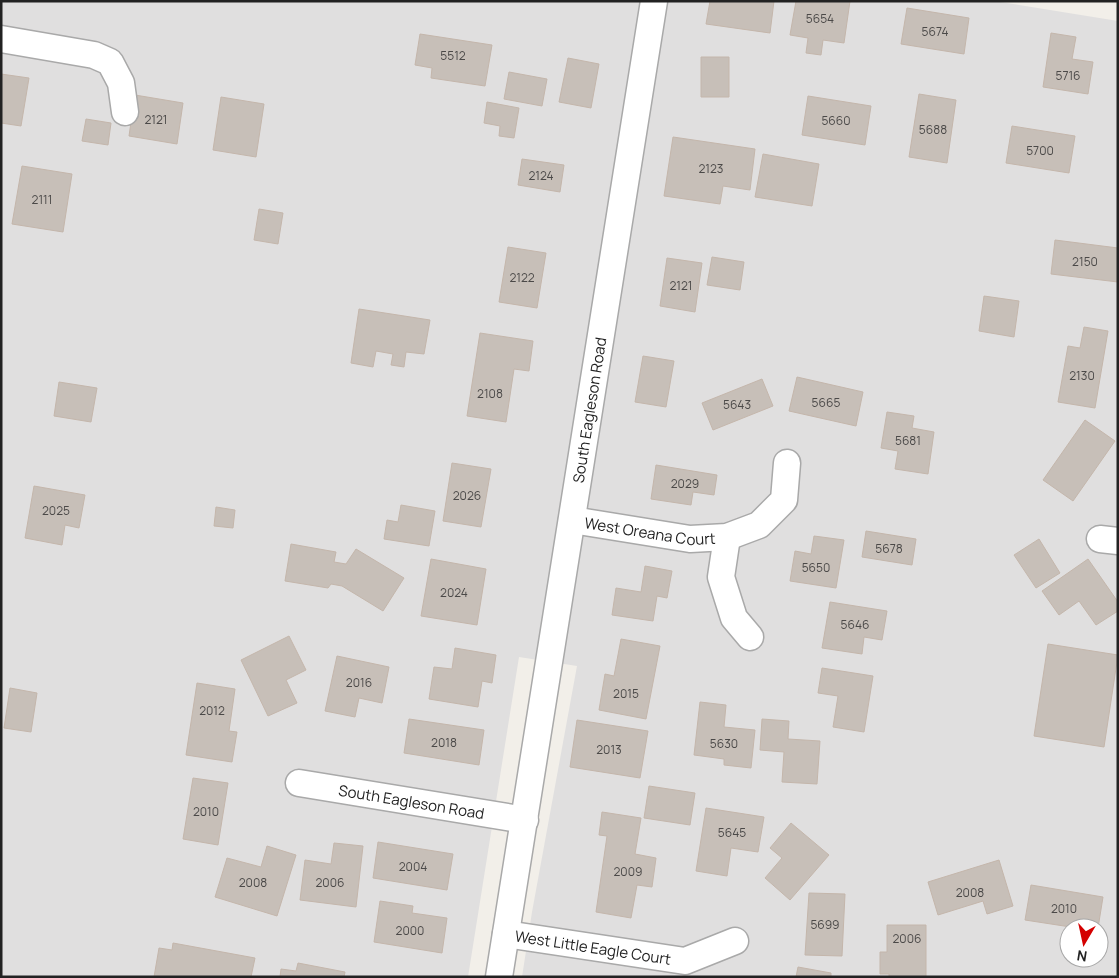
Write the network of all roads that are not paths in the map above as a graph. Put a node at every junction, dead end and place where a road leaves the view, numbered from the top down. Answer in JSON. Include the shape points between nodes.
{"nodes":[{"id":1,"x":654,"y":1,"type":"edge"},
{"id":2,"x":1,"y":39,"type":"edge"},
{"id":3,"x":126,"y":112,"type":"dead end"},
{"id":4,"x":787,"y":464,"type":"dead end"},
{"id":5,"x":572,"y":520,"type":"junction"},
{"id":6,"x":727,"y":538,"type":"junction"},
{"id":7,"x":750,"y":637,"type":"dead end"},
{"id":8,"x":298,"y":783,"type":"dead end"},
{"id":9,"x":525,"y":820,"type":"junction"},
{"id":10,"x":506,"y":934,"type":"junction"},
{"id":11,"x":735,"y":940,"type":"dead end"},
{"id":12,"x":499,"y":977,"type":"edge"}],
"edges":[{"from":1,"to":5,"type":"street","name":"South Eagleson Road"},
{"from":2,"to":3,"type":"street","via":[[94,55],[110,62],[121,83]]},
{"from":4,"to":6,"type":"street","name":"West Oreana Court","via":[[784,500],[759,525]]},
{"from":5,"to":6,"type":"street","name":"West Oreana Court","via":[[690,539]]},
{"from":5,"to":9,"type":"street","name":"South Eagleson Road"},
{"from":6,"to":7,"type":"street","name":"West Oreana Court","via":[[721,577],[734,618]]},
{"from":8,"to":9,"type":"street","name":"South Eagleson Road"},
{"from":9,"to":10,"type":"street","name":"South Eagleson Road"},
{"from":10,"to":11,"type":"street","name":"West Little Eagle Court","via":[[685,961]]},
{"from":10,"to":12,"type":"street","name":"South Eagleson Road"}]}
